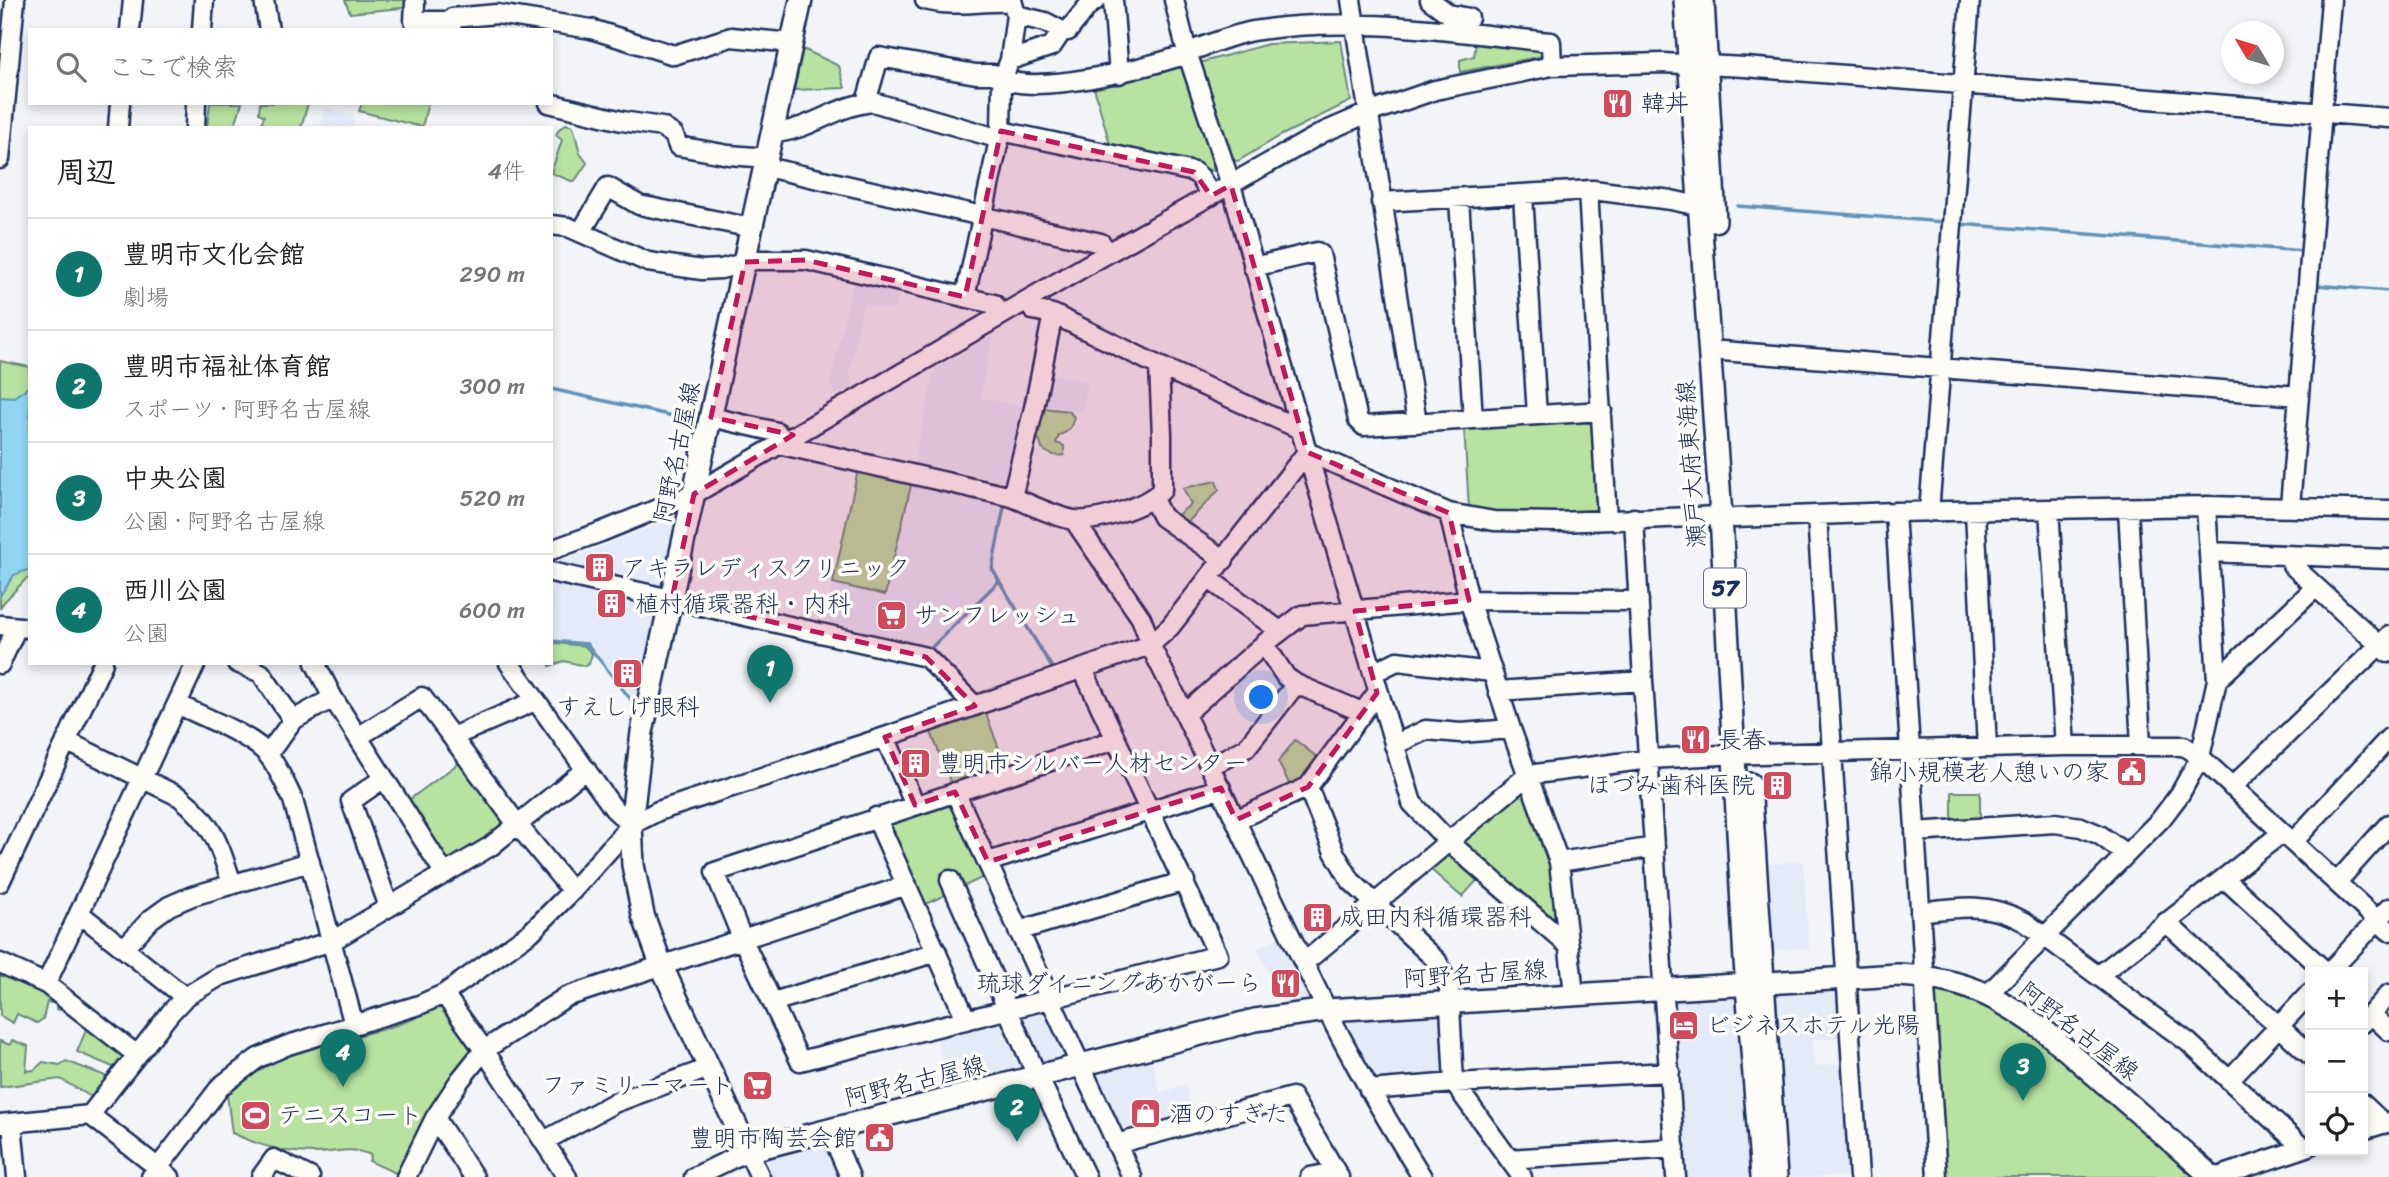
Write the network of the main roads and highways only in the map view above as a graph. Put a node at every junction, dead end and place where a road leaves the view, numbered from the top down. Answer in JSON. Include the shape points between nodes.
{"nodes":[{"id":1,"x":801,"y":0,"type":"edge"},
{"id":2,"x":1685,"y":0,"type":"edge"},
{"id":3,"x":1703,"y":0,"type":"edge"},
{"id":4,"x":1698,"y":65,"type":"junction"},
{"id":5,"x":1727,"y":517,"type":"junction"},
{"id":6,"x":1756,"y":983,"type":"junction"},
{"id":7,"x":1762,"y":1177,"type":"edge"},
{"id":8,"x":1776,"y":1177,"type":"edge"},
{"id":9,"x":2212,"y":1177,"type":"edge"}],
"edges":[{"from":1,"to":6,"type":"main road","name":"阿野名古屋線","via":[[642,732],[631,825],[643,915],[662,967],[748,1151],[1255,1020],[1327,1010]]},
{"from":2,"to":4,"type":"main road","name":"瀬戸大府東海線","number":"57"},
{"from":3,"to":4,"type":"main road","name":"瀬戸大府東海線","number":"57"},
{"from":4,"to":5,"type":"main road","name":"瀬戸大府東海線","number":"57","via":[[1722,351]]},
{"from":4,"to":5,"type":"main road","name":"瀬戸大府東海線","number":"57","via":[[1699,206]]},
{"from":5,"to":6,"type":"main road","name":"瀬戸大府東海線","number":"57"},
{"from":6,"to":7,"type":"main road","name":"瀬戸大府東海線","number":"57"},
{"from":6,"to":8,"type":"main road","name":"瀬戸大府東海線","number":"57"},
{"from":6,"to":9,"type":"main road","name":"阿野名古屋線","via":[[1924,976],[1988,994],[2046,1032]]}]}
